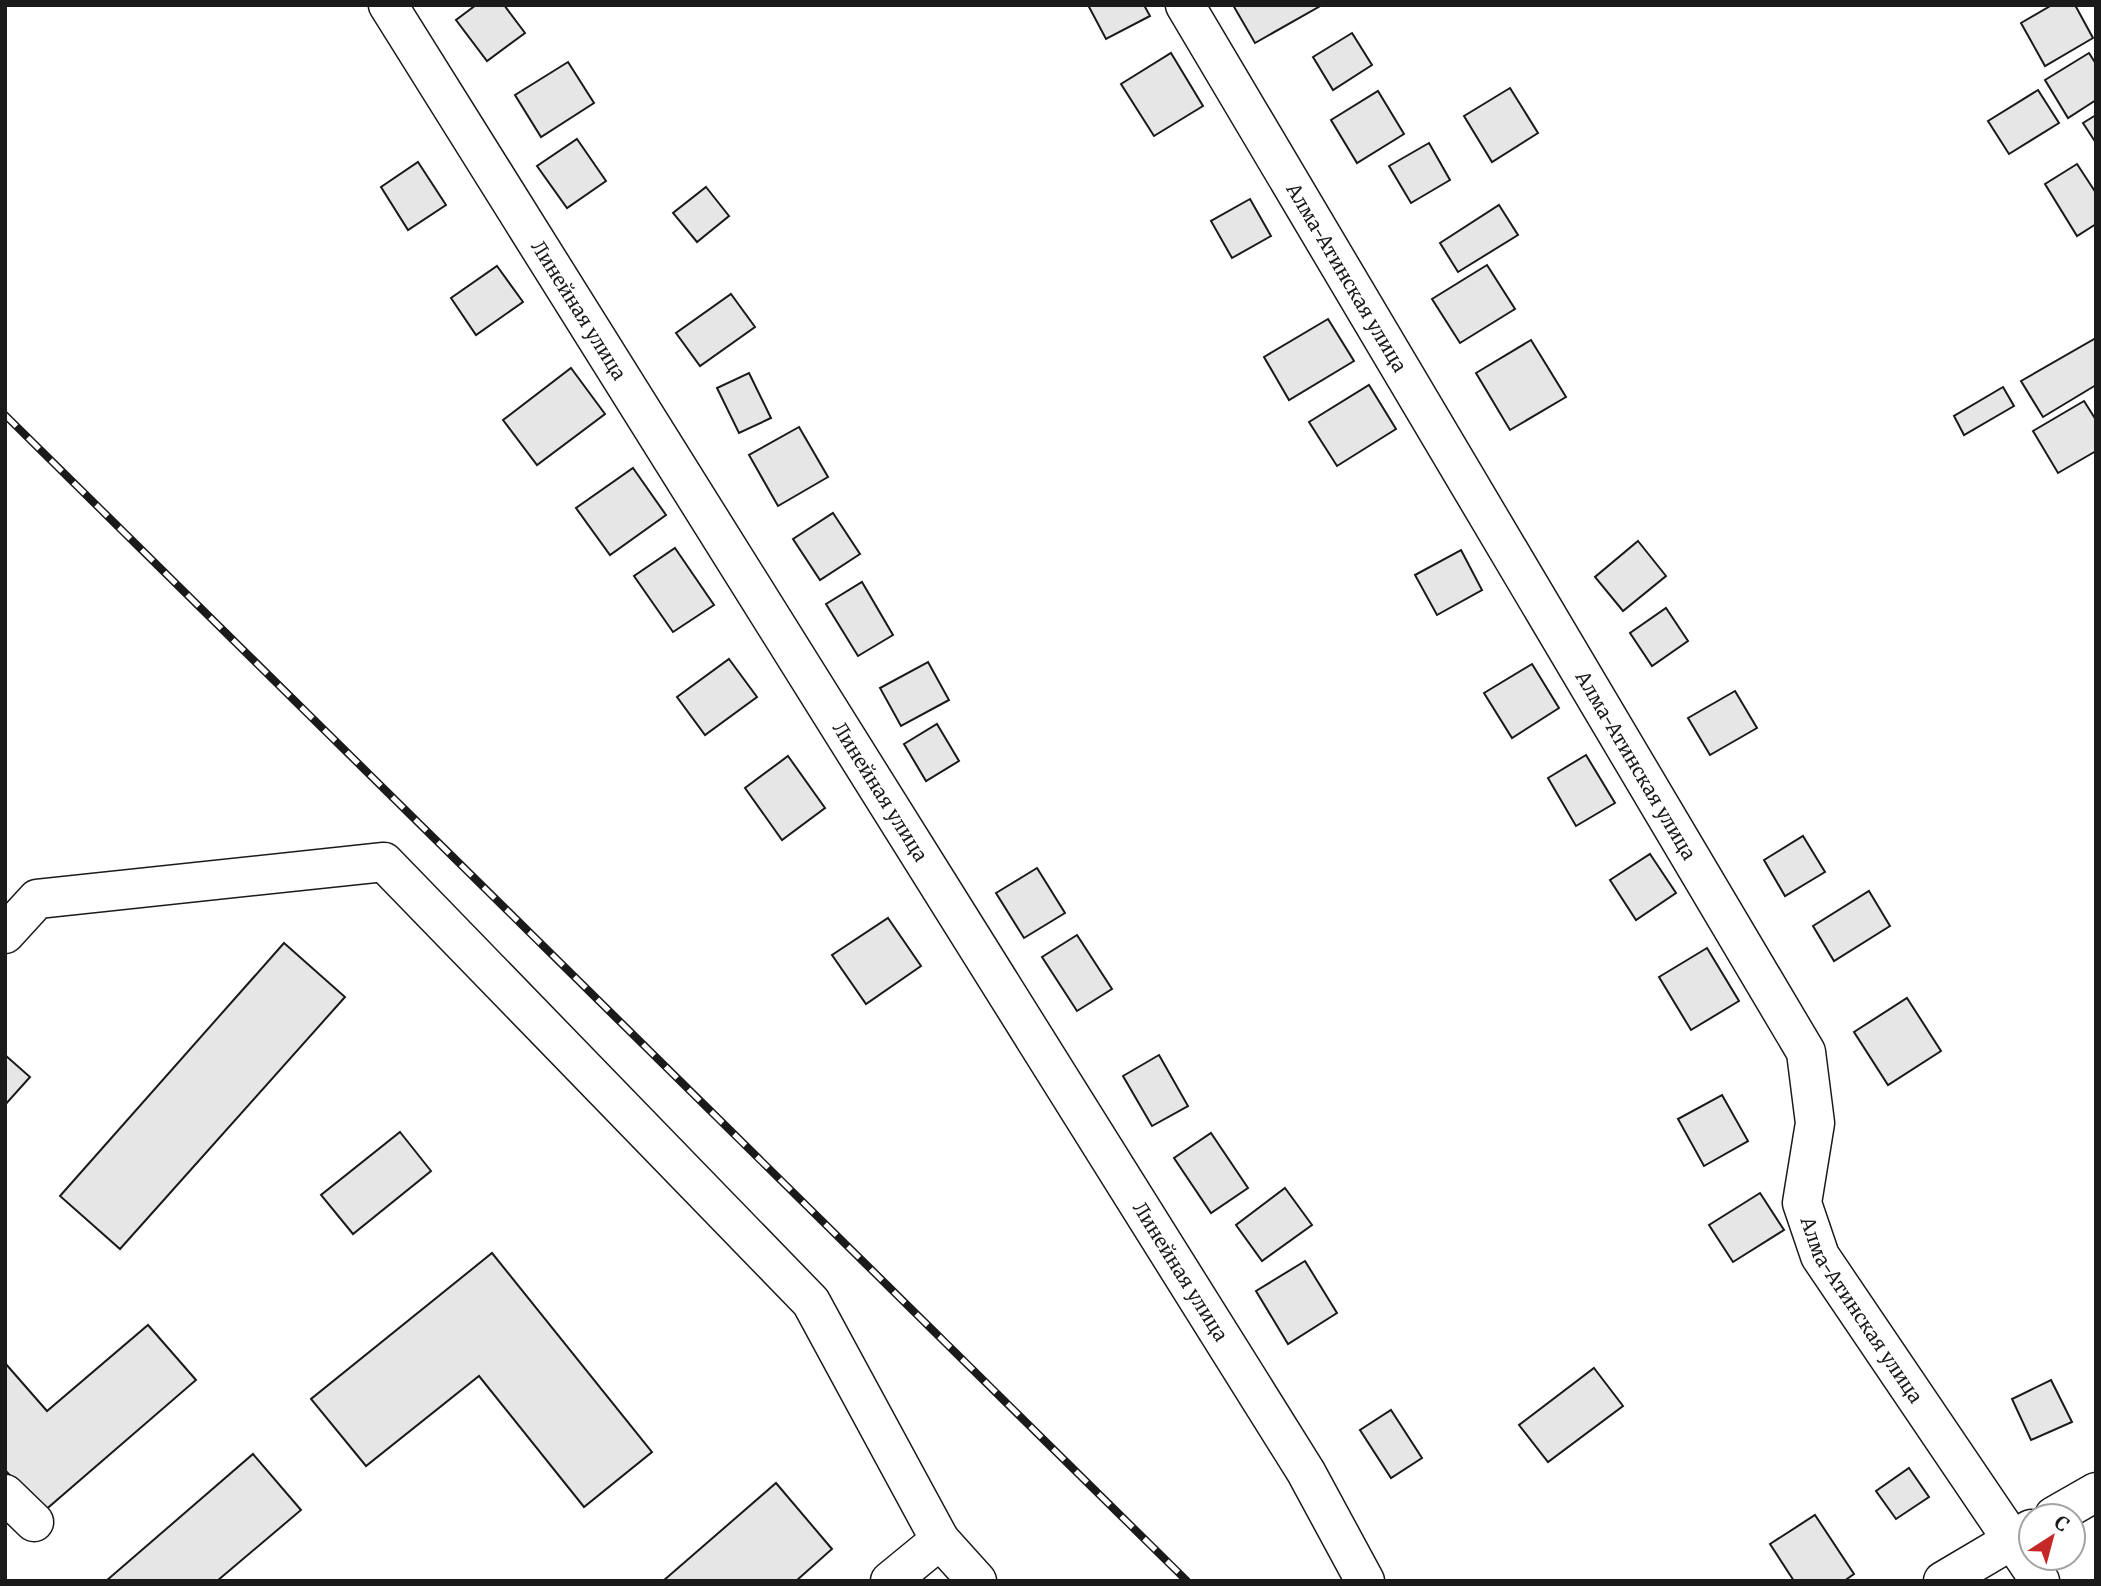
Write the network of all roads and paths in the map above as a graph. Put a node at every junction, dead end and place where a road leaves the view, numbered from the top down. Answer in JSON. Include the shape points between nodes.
{"nodes":[{"id":1,"x":388,"y":5,"type":"edge"},
{"id":2,"x":1185,"y":5,"type":"edge"},
{"id":3,"x":5,"y":934,"type":"edge"},
{"id":4,"x":2096,"y":1492,"type":"edge"},
{"id":5,"x":5,"y":1494,"type":"edge"},
{"id":6,"x":2078,"y":1502,"type":"edge"},
{"id":7,"x":34,"y":1522,"type":"dead end"},
{"id":8,"x":2017,"y":1528,"type":"edge"},
{"id":9,"x":2017,"y":1538,"type":"edge"},
{"id":10,"x":940,"y":1540,"type":"junction"},
{"id":11,"x":890,"y":1581,"type":"edge"},
{"id":12,"x":977,"y":1581,"type":"edge"},
{"id":13,"x":1365,"y":1581,"type":"edge"},
{"id":14,"x":1943,"y":1581,"type":"edge"}],
"edges":[{"from":1,"to":13,"type":"street","name":"Линейная улица","via":[[1307,1472]]},
{"from":2,"to":8,"type":"street","name":"Алма-Атинская улица","via":[[1806,1052],[1815,1123],[1802,1203],[1820,1255]]},
{"from":3,"to":10,"type":"street","via":[[37,899],[384,862],[811,1302]]},
{"from":4,"to":6,"type":"street"},
{"from":5,"to":7,"type":"street"},
{"from":9,"to":14,"type":"street"},
{"from":10,"to":11,"type":"street"},
{"from":10,"to":12,"type":"street"}]}
